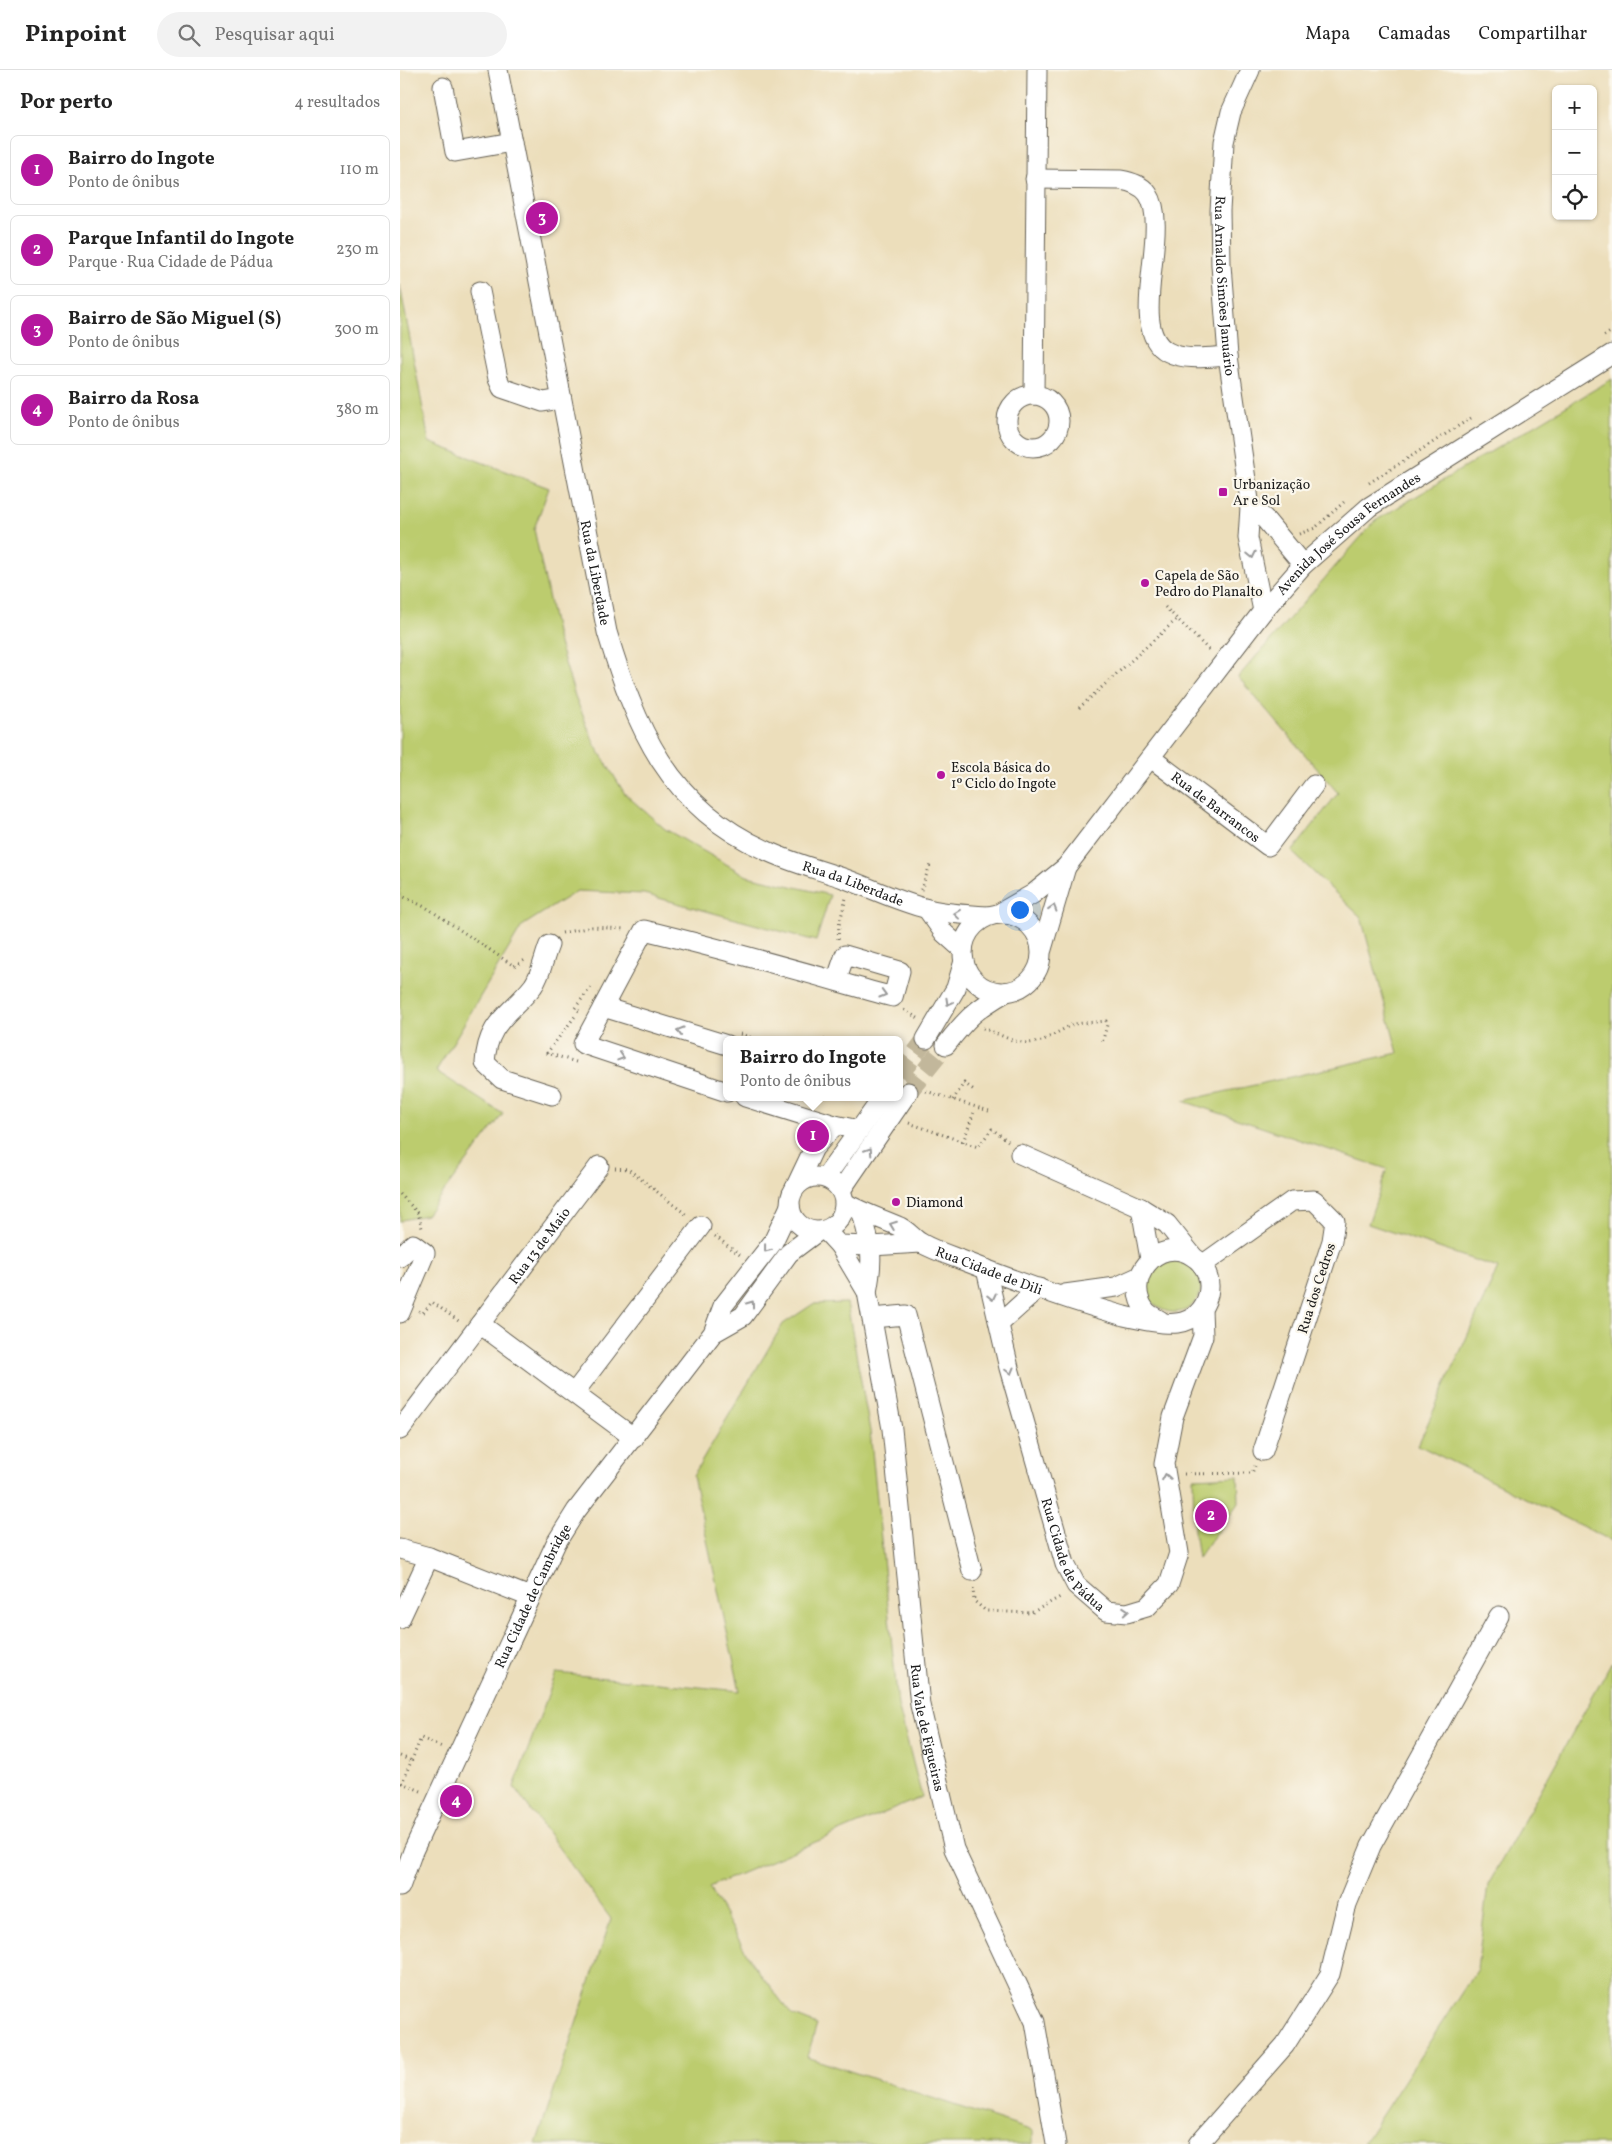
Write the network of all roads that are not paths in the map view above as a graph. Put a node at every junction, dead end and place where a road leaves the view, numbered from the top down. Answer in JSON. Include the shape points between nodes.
{"nodes":[{"id":1,"x":498,"y":70,"type":"edge"},
{"id":2,"x":1037,"y":70,"type":"edge"},
{"id":3,"x":1250,"y":70,"type":"edge"},
{"id":4,"x":443,"y":87,"type":"dead end"},
{"id":5,"x":512,"y":142,"type":"junction"},
{"id":6,"x":1035,"y":180,"type":"junction"},
{"id":7,"x":480,"y":291,"type":"dead end"},
{"id":8,"x":1612,"y":354,"type":"edge"},
{"id":9,"x":1228,"y":356,"type":"junction"},
{"id":10,"x":1034,"y":395,"type":"dead end"},
{"id":11,"x":561,"y":399,"type":"junction"},
{"id":12,"x":1250,"y":507,"type":"junction"},
{"id":13,"x":1303,"y":565,"type":"junction"},
{"id":14,"x":1264,"y":611,"type":"junction"},
{"id":15,"x":1151,"y":758,"type":"junction"},
{"id":16,"x":1314,"y":785,"type":"dead end"},
{"id":17,"x":1066,"y":867,"type":"junction"},
{"id":18,"x":921,"y":907,"type":"junction"},
{"id":19,"x":993,"y":915,"type":"junction"},
{"id":20,"x":549,"y":945,"type":"road end"},
{"id":21,"x":1042,"y":949,"type":"junction"},
{"id":22,"x":963,"y":956,"type":"junction"},
{"id":23,"x":836,"y":981,"type":"junction"},
{"id":24,"x":1006,"y":992,"type":"junction"},
{"id":25,"x":603,"y":1007,"type":"junction"},
{"id":26,"x":930,"y":1033,"type":"tunnel mouth"},
{"id":27,"x":723,"y":1044,"type":"edge"},
{"id":28,"x":946,"y":1045,"type":"tunnel mouth"},
{"id":29,"x":723,"y":1086,"type":"edge"},
{"id":30,"x":913,"y":1090,"type":"tunnel mouth"},
{"id":31,"x":552,"y":1095,"type":"dead end"},
{"id":32,"x":758,"y":1101,"type":"edge"},
{"id":33,"x":880,"y":1101,"type":"edge"},
{"id":34,"x":835,"y":1125,"type":"junction"},
{"id":35,"x":859,"y":1130,"type":"junction"},
{"id":36,"x":1020,"y":1154,"type":"dead end"},
{"id":37,"x":599,"y":1166,"type":"road end"},
{"id":38,"x":825,"y":1178,"type":"junction"},
{"id":39,"x":795,"y":1188,"type":"junction"},
{"id":40,"x":843,"y":1197,"type":"junction"},
{"id":41,"x":790,"y":1206,"type":"junction"},
{"id":42,"x":1141,"y":1208,"type":"junction"},
{"id":43,"x":862,"y":1213,"type":"junction"},
{"id":44,"x":701,"y":1226,"type":"road end"},
{"id":45,"x":821,"y":1231,"type":"junction"},
{"id":46,"x":921,"y":1243,"type":"junction"},
{"id":47,"x":839,"y":1245,"type":"junction"},
{"id":48,"x":871,"y":1246,"type":"junction"},
{"id":49,"x":406,"y":1250,"type":"edge"},
{"id":50,"x":1150,"y":1259,"type":"junction"},
{"id":51,"x":1197,"y":1260,"type":"junction"},
{"id":52,"x":986,"y":1269,"type":"junction"},
{"id":53,"x":1138,"y":1277,"type":"junction"},
{"id":54,"x":1039,"y":1288,"type":"junction"},
{"id":55,"x":867,"y":1292,"type":"junction"},
{"id":56,"x":1058,"y":1295,"type":"junction"},
{"id":57,"x":1202,"y":1309,"type":"junction"},
{"id":58,"x":400,"y":1313,"type":"edge"},
{"id":59,"x":872,"y":1318,"type":"junction"},
{"id":60,"x":1161,"y":1322,"type":"junction"},
{"id":61,"x":480,"y":1324,"type":"junction"},
{"id":62,"x":999,"y":1324,"type":"junction"},
{"id":63,"x":713,"y":1333,"type":"junction"},
{"id":64,"x":574,"y":1393,"type":"junction"},
{"id":65,"x":400,"y":1430,"type":"edge"},
{"id":66,"x":634,"y":1438,"type":"junction"},
{"id":67,"x":1262,"y":1451,"type":"road end"},
{"id":68,"x":400,"y":1549,"type":"edge"},
{"id":69,"x":428,"y":1557,"type":"junction"},
{"id":70,"x":972,"y":1571,"type":"dead end"},
{"id":71,"x":530,"y":1597,"type":"junction"},
{"id":72,"x":1499,"y":1616,"type":"dead end"},
{"id":73,"x":400,"y":1619,"type":"edge"},
{"id":74,"x":400,"y":1886,"type":"edge"},
{"id":75,"x":1056,"y":2144,"type":"edge"},
{"id":76,"x":1198,"y":2144,"type":"edge"}],
"edges":[{"from":1,"to":5,"type":"street","name":"Rua da Liberdade"},
{"from":2,"to":6,"type":"street"},
{"from":3,"to":9,"type":"street","name":"Rua Arnaldo Simões Januário","via":[[1231,112],[1224,142],[1220,265]]},
{"from":4,"to":5,"type":"street","via":[[455,152]]},
{"from":5,"to":11,"type":"street","name":"Rua da Liberdade"},
{"from":6,"to":9,"type":"street","via":[[1122,180],[1135,183],[1148,194],[1155,222],[1149,311],[1150,326],[1157,342],[1167,352],[1181,356]]},
{"from":6,"to":10,"type":"street"},
{"from":7,"to":11,"type":"street","via":[[502,388],[543,402]]},
{"from":8,"to":13,"type":"street","name":"Avenida José Sousa Fernandes","via":[[1369,507]]},
{"from":9,"to":12,"type":"street","name":"Rua Arnaldo Simões Januário"},
{"from":11,"to":18,"type":"street","name":"Rua da Liberdade","via":[[607,632],[623,686],[642,730],[668,773],[697,807],[727,830],[765,850]]},
{"from":12,"to":13,"type":"street","via":[[1264,518]]},
{"from":12,"to":14,"type":"street","name":"Rua Arnaldo Simões Januário","one_way":true,"via":[[1248,538]]},
{"from":13,"to":14,"type":"street","name":"Avenida José Sousa Fernandes"},
{"from":14,"to":15,"type":"street","name":"Avenida José Sousa Fernandes"},
{"from":15,"to":16,"type":"street","name":"Rua de Barrancos","via":[[1268,846]]},
{"from":15,"to":17,"type":"street","name":"Avenida José Sousa Fernandes"},
{"from":17,"to":19,"type":"street","name":"Avenida José Sousa Fernandes","via":[[1033,894]]},
{"from":21,"to":17,"type":"street","name":"Avenida José Sousa Fernandes","one_way":true},
{"from":19,"to":18,"type":"street","name":"Rua da Liberdade","one_way":true,"via":[[956,914]]},
{"from":18,"to":22,"type":"street"},
{"from":19,"to":21,"type":"street","via":[[1010,914],[1022,918],[1032,926]]},
{"from":19,"to":22,"type":"street","via":[[971,929]]},
{"from":20,"to":31,"type":"street","via":[[534,984],[493,1028],[486,1046],[485,1063],[502,1079]]},
{"from":21,"to":24,"type":"street","via":[[1041,961],[1029,982]]},
{"from":22,"to":24,"type":"street","via":[[972,979],[979,985],[987,990]]},
{"from":22,"to":26,"type":"street","one_way":true,"via":[[956,988]]},
{"from":23,"to":23,"type":"street","one_way":true,"via":[[893,997],[900,971],[845,955]]},
{"from":23,"to":25,"type":"street","via":[[644,930]]},
{"from":24,"to":28,"type":"street","via":[[964,1020]]},
{"from":27,"to":25,"type":"street","one_way":true},
{"from":25,"to":29,"type":"street","one_way":true,"via":[[583,1044]]},
{"from":40,"to":30,"type":"street","name":"Rua Cidade de Cambridge","one_way":true,"via":[[891,1117]]},
{"from":32,"to":34,"type":"street"},
{"from":33,"to":35,"type":"street"},
{"from":34,"to":35,"type":"street"},
{"from":34,"to":39,"type":"street","name":"Rua Cidade de Cambridge","via":[[814,1148]]},
{"from":35,"to":38,"type":"street"},
{"from":36,"to":42,"type":"street"},
{"from":37,"to":61,"type":"street","name":"Rua 13 de Maio"},
{"from":38,"to":39,"type":"street","via":[[808,1178]]},
{"from":38,"to":40,"type":"street","via":[[837,1185]]},
{"from":39,"to":41,"type":"street","name":"Rua Cidade de Cambridge"},
{"from":40,"to":43,"type":"street","name":"Rua Cidade de Dili"},
{"from":40,"to":45,"type":"street","name":"Rua Cidade de Cambridge","via":[[840,1220]]},
{"from":41,"to":45,"type":"street","via":[[795,1221],[801,1227]]},
{"from":41,"to":63,"type":"street","name":"Rua Cidade de Cambridge","one_way":true,"via":[[773,1242],[723,1306]]},
{"from":42,"to":50,"type":"street"},
{"from":42,"to":51,"type":"street","via":[[1167,1224]]},
{"from":46,"to":43,"type":"street","name":"Rua Cidade de Dili","one_way":true,"via":[[902,1228]]},
{"from":43,"to":48,"type":"street","name":"Rua Vale de Figueiras"},
{"from":44,"to":64,"type":"street"},
{"from":45,"to":47,"type":"street","name":"Rua Vale de Figueiras"},
{"from":63,"to":45,"type":"street","name":"Rua Cidade de Cambridge","one_way":true,"via":[[742,1316],[789,1253]]},
{"from":46,"to":48,"type":"street","name":"Rua Cidade de Dili"},
{"from":46,"to":52,"type":"street","name":"Rua Cidade de Dili"},
{"from":47,"to":48,"type":"street","name":"Rua Cidade de Dili"},
{"from":47,"to":55,"type":"street","name":"Rua Vale de Figueiras"},
{"from":48,"to":55,"type":"street","name":"Rua Vale de Figueiras","via":[[872,1265]]},
{"from":49,"to":58,"type":"street","via":[[425,1253]]},
{"from":50,"to":51,"type":"street","via":[[1163,1252],[1178,1251]]},
{"from":50,"to":53,"type":"street"},
{"from":51,"to":57,"type":"street","via":[[1209,1280],[1209,1296]]},
{"from":51,"to":67,"type":"street","name":"Rua dos Cedros","via":[[1292,1201],[1314,1200],[1334,1221],[1332,1241]]},
{"from":52,"to":54,"type":"street","name":"Rua Cidade de Dili"},
{"from":52,"to":62,"type":"street","name":"Rua Cidade de Pádua","one_way":true},
{"from":53,"to":56,"type":"street","name":"Rua Cidade de Dili","via":[[1116,1287]]},
{"from":53,"to":60,"type":"street","via":[[1138,1295],[1146,1311]]},
{"from":54,"to":56,"type":"street","name":"Rua Cidade de Dili"},
{"from":54,"to":62,"type":"street"},
{"from":55,"to":59,"type":"street","name":"Rua Vale de Figueiras"},
{"from":56,"to":60,"type":"street","name":"Rua Cidade de Dili","via":[[1126,1316]]},
{"from":57,"to":60,"type":"street","via":[[1191,1319]]},
{"from":62,"to":57,"type":"street","name":"Rua Cidade de Pádua","one_way":true,"via":[[1065,1564],[1076,1585],[1106,1610],[1127,1613],[1147,1606],[1169,1584],[1179,1553],[1164,1464],[1173,1417],[1203,1336]]},
{"from":59,"to":70,"type":"street","via":[[906,1315]]},
{"from":59,"to":75,"type":"street","name":"Rua Vale de Figueiras","via":[[892,1429],[920,1705],[954,1849],[1035,2022]]},
{"from":61,"to":64,"type":"street"},
{"from":61,"to":65,"type":"street","name":"Rua 13 de Maio"},
{"from":63,"to":66,"type":"street","name":"Rua Cidade de Cambridge"},
{"from":64,"to":66,"type":"street"},
{"from":66,"to":71,"type":"street","name":"Rua Cidade de Cambridge","via":[[566,1527]]},
{"from":68,"to":69,"type":"street"},
{"from":69,"to":71,"type":"street"},
{"from":69,"to":73,"type":"street"},
{"from":71,"to":74,"type":"street","name":"Rua Cidade de Cambridge","via":[[413,1851]]},
{"from":72,"to":76,"type":"street","via":[[1371,1846],[1347,1904],[1330,1974],[1285,2045]]}]}
